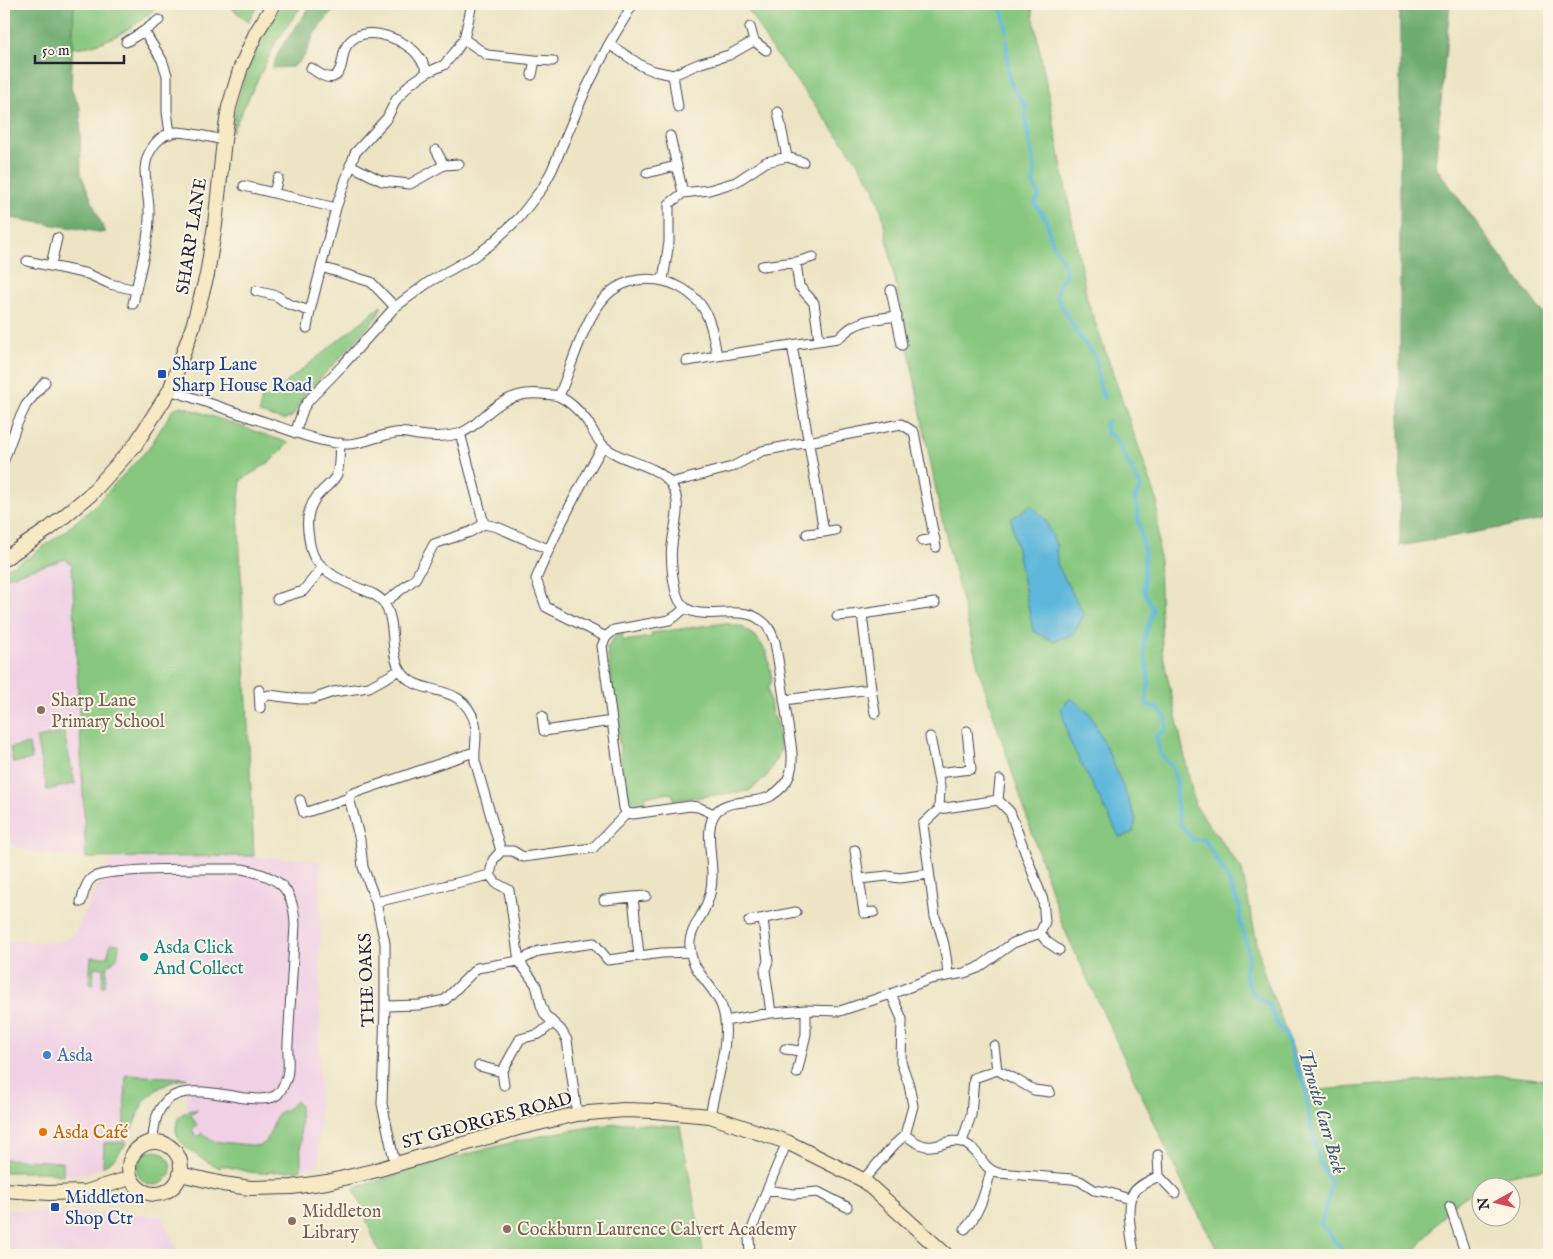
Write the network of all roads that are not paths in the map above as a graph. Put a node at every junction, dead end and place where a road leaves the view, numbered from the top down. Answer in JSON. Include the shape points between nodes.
{"nodes":[{"id":1,"x":274,"y":4,"type":"edge"},
{"id":2,"x":472,"y":4,"type":"edge"},
{"id":3,"x":634,"y":4,"type":"edge"},
{"id":4,"x":159,"y":20,"type":"dead end"},
{"id":5,"x":750,"y":27,"type":"dead end"},
{"id":6,"x":144,"y":31,"type":"junction"},
{"id":7,"x":464,"y":38,"type":"junction"},
{"id":8,"x":754,"y":41,"type":"junction"},
{"id":9,"x":126,"y":42,"type":"dead end"},
{"id":10,"x":609,"y":44,"type":"junction"},
{"id":11,"x":766,"y":50,"type":"dead end"},
{"id":12,"x":535,"y":60,"type":"junction"},
{"id":13,"x":553,"y":61,"type":"dead end"},
{"id":14,"x":311,"y":68,"type":"dead end"},
{"id":15,"x":428,"y":72,"type":"junction"},
{"id":16,"x":532,"y":75,"type":"dead end"},
{"id":17,"x":673,"y":75,"type":"junction"},
{"id":18,"x":678,"y":107,"type":"dead end"},
{"id":19,"x":778,"y":112,"type":"dead end"},
{"id":20,"x":170,"y":134,"type":"junction"},
{"id":21,"x":670,"y":136,"type":"dead end"},
{"id":22,"x":224,"y":140,"type":"junction"},
{"id":23,"x":436,"y":150,"type":"dead end"},
{"id":24,"x":787,"y":157,"type":"junction"},
{"id":25,"x":803,"y":162,"type":"dead end"},
{"id":26,"x":459,"y":164,"type":"dead end"},
{"id":27,"x":350,"y":165,"type":"junction"},
{"id":28,"x":444,"y":165,"type":"junction"},
{"id":29,"x":676,"y":166,"type":"junction"},
{"id":30,"x":647,"y":173,"type":"dead end"},
{"id":31,"x":278,"y":178,"type":"dead end"},
{"id":32,"x":244,"y":186,"type":"dead end"},
{"id":33,"x":274,"y":192,"type":"junction"},
{"id":34,"x":683,"y":193,"type":"junction"},
{"id":35,"x":336,"y":208,"type":"junction"},
{"id":36,"x":57,"y":238,"type":"dead end"},
{"id":37,"x":813,"y":257,"type":"dead end"},
{"id":38,"x":28,"y":261,"type":"dead end"},
{"id":39,"x":796,"y":262,"type":"junction"},
{"id":40,"x":52,"y":265,"type":"junction"},
{"id":41,"x":762,"y":266,"type":"dead end"},
{"id":42,"x":321,"y":267,"type":"junction"},
{"id":43,"x":663,"y":280,"type":"junction"},
{"id":44,"x":136,"y":290,"type":"junction"},
{"id":45,"x":891,"y":290,"type":"dead end"},
{"id":46,"x":256,"y":291,"type":"dead end"},
{"id":47,"x":133,"y":304,"type":"dead end"},
{"id":48,"x":395,"y":307,"type":"junction"},
{"id":49,"x":310,"y":310,"type":"junction"},
{"id":50,"x":896,"y":316,"type":"junction"},
{"id":51,"x":307,"y":328,"type":"dead end"},
{"id":52,"x":819,"y":340,"type":"junction"},
{"id":53,"x":792,"y":345,"type":"junction"},
{"id":54,"x":902,"y":345,"type":"dead end"},
{"id":55,"x":717,"y":356,"type":"junction"},
{"id":56,"x":687,"y":361,"type":"dead end"},
{"id":57,"x":45,"y":382,"type":"dead end"},
{"id":58,"x":170,"y":390,"type":"junction"},
{"id":59,"x":560,"y":396,"type":"junction"},
{"id":60,"x":295,"y":433,"type":"junction"},
{"id":61,"x":460,"y":433,"type":"junction"},
{"id":62,"x":809,"y":441,"type":"junction"},
{"id":63,"x":340,"y":443,"type":"junction"},
{"id":64,"x":603,"y":446,"type":"junction"},
{"id":65,"x":4,"y":460,"type":"edge"},
{"id":66,"x":670,"y":483,"type":"junction"},
{"id":67,"x":484,"y":524,"type":"junction"},
{"id":68,"x":835,"y":530,"type":"dead end"},
{"id":69,"x":824,"y":532,"type":"junction"},
{"id":70,"x":808,"y":534,"type":"dead end"},
{"id":71,"x":922,"y":541,"type":"dead end"},
{"id":72,"x":548,"y":549,"type":"junction"},
{"id":73,"x":4,"y":559,"type":"edge"},
{"id":74,"x":323,"y":567,"type":"junction"},
{"id":75,"x":277,"y":598,"type":"dead end"},
{"id":76,"x":384,"y":603,"type":"junction"},
{"id":77,"x":936,"y":603,"type":"dead end"},
{"id":78,"x":685,"y":608,"type":"junction"},
{"id":79,"x":862,"y":614,"type":"junction"},
{"id":80,"x":837,"y":616,"type":"dead end"},
{"id":81,"x":606,"y":637,"type":"junction"},
{"id":82,"x":400,"y":670,"type":"junction"},
{"id":83,"x":871,"y":689,"type":"junction"},
{"id":84,"x":784,"y":700,"type":"junction"},
{"id":85,"x":260,"y":708,"type":"dead end"},
{"id":86,"x":875,"y":714,"type":"dead end"},
{"id":87,"x":542,"y":716,"type":"dead end"},
{"id":88,"x":612,"y":721,"type":"junction"},
{"id":89,"x":967,"y":731,"type":"dead end"},
{"id":90,"x":930,"y":737,"type":"dead end"},
{"id":91,"x":932,"y":751,"type":"junction"},
{"id":92,"x":474,"y":752,"type":"junction"},
{"id":93,"x":923,"y":753,"type":"dead end"},
{"id":94,"x":937,"y":773,"type":"junction"},
{"id":95,"x":1000,"y":780,"type":"dead end"},
{"id":96,"x":350,"y":796,"type":"junction"},
{"id":97,"x":300,"y":800,"type":"dead end"},
{"id":98,"x":998,"y":800,"type":"junction"},
{"id":99,"x":939,"y":809,"type":"junction"},
{"id":100,"x":627,"y":812,"type":"junction"},
{"id":101,"x":714,"y":814,"type":"junction"},
{"id":102,"x":855,"y":850,"type":"dead end"},
{"id":103,"x":501,"y":851,"type":"junction"},
{"id":104,"x":929,"y":874,"type":"junction"},
{"id":105,"x":490,"y":875,"type":"junction"},
{"id":106,"x":859,"y":880,"type":"junction"},
{"id":107,"x":646,"y":896,"type":"dead end"},
{"id":108,"x":633,"y":897,"type":"junction"},
{"id":109,"x":604,"y":900,"type":"dead end"},
{"id":110,"x":81,"y":902,"type":"dead end"},
{"id":111,"x":376,"y":902,"type":"junction"},
{"id":112,"x":796,"y":912,"type":"dead end"},
{"id":113,"x":874,"y":912,"type":"dead end"},
{"id":114,"x":763,"y":919,"type":"junction"},
{"id":115,"x":749,"y":921,"type":"dead end"},
{"id":116,"x":1040,"y":933,"type":"junction"},
{"id":117,"x":1059,"y":950,"type":"dead end"},
{"id":118,"x":691,"y":952,"type":"junction"},
{"id":119,"x":639,"y":956,"type":"junction"},
{"id":120,"x":519,"y":961,"type":"junction"},
{"id":121,"x":948,"y":976,"type":"junction"},
{"id":122,"x":892,"y":994,"type":"junction"},
{"id":123,"x":385,"y":1006,"type":"junction"},
{"id":124,"x":806,"y":1010,"type":"junction"},
{"id":125,"x":771,"y":1013,"type":"junction"},
{"id":126,"x":725,"y":1021,"type":"junction"},
{"id":127,"x":553,"y":1023,"type":"junction"},
{"id":128,"x":994,"y":1046,"type":"dead end"},
{"id":129,"x":785,"y":1049,"type":"dead end"},
{"id":130,"x":801,"y":1052,"type":"junction"},
{"id":131,"x":479,"y":1066,"type":"dead end"},
{"id":132,"x":997,"y":1070,"type":"junction"},
{"id":133,"x":502,"y":1072,"type":"junction"},
{"id":134,"x":797,"y":1073,"type":"dead end"},
{"id":135,"x":504,"y":1085,"type":"dead end"},
{"id":136,"x":1050,"y":1092,"type":"dead end"},
{"id":137,"x":576,"y":1114,"type":"junction"},
{"id":138,"x":710,"y":1116,"type":"junction"},
{"id":139,"x":905,"y":1135,"type":"junction"},
{"id":140,"x":153,"y":1142,"type":"junction"},
{"id":141,"x":787,"y":1142,"type":"junction"},
{"id":142,"x":962,"y":1142,"type":"junction"},
{"id":143,"x":1158,"y":1155,"type":"dead end"},
{"id":144,"x":395,"y":1164,"type":"junction"},
{"id":145,"x":991,"y":1171,"type":"junction"},
{"id":146,"x":180,"y":1174,"type":"junction"},
{"id":147,"x":1159,"y":1176,"type":"junction"},
{"id":148,"x":130,"y":1178,"type":"junction"},
{"id":149,"x":862,"y":1180,"type":"junction"},
{"id":150,"x":4,"y":1190,"type":"edge"},
{"id":151,"x":767,"y":1190,"type":"junction"},
{"id":152,"x":1175,"y":1193,"type":"dead end"},
{"id":153,"x":1129,"y":1199,"type":"junction"},
{"id":154,"x":847,"y":1206,"type":"dead end"},
{"id":155,"x":1450,"y":1207,"type":"dead end"},
{"id":156,"x":965,"y":1230,"type":"dead end"},
{"id":157,"x":750,"y":1255,"type":"edge"},
{"id":158,"x":946,"y":1255,"type":"edge"},
{"id":159,"x":1135,"y":1255,"type":"edge"},
{"id":160,"x":1466,"y":1255,"type":"edge"}],
"edges":[{"from":1,"to":22,"type":"street","name":"SHARP LANE","via":[[240,67]]},
{"from":2,"to":7,"type":"street"},
{"from":3,"to":10,"type":"street"},
{"from":4,"to":6,"type":"street"},
{"from":5,"to":8,"type":"street"},
{"from":6,"to":9,"type":"street"},
{"from":6,"to":20,"type":"street","via":[[162,60],[167,75]]},
{"from":7,"to":12,"type":"street","via":[[487,55]]},
{"from":7,"to":15,"type":"street","via":[[444,65]]},
{"from":8,"to":11,"type":"street"},
{"from":8,"to":17,"type":"street","via":[[729,55]]},
{"from":10,"to":17,"type":"street","via":[[642,66]]},
{"from":10,"to":48,"type":"street","via":[[552,170],[519,218],[473,258],[429,282]]},
{"from":12,"to":13,"type":"street"},
{"from":12,"to":16,"type":"street"},
{"from":14,"to":15,"type":"street","via":[[328,78],[334,77],[340,70],[348,44],[357,36],[369,33],[391,38],[412,50]]},
{"from":15,"to":27,"type":"street","via":[[410,84],[396,100],[387,118],[355,153]]},
{"from":17,"to":18,"type":"street"},
{"from":19,"to":24,"type":"street"},
{"from":20,"to":22,"type":"street","via":[[176,132]]},
{"from":20,"to":44,"type":"street","via":[[153,146],[147,157],[145,169],[150,212]]},
{"from":21,"to":29,"type":"street"},
{"from":22,"to":58,"type":"street","name":"SHARP LANE","via":[[207,275]]},
{"from":23,"to":28,"type":"street"},
{"from":24,"to":25,"type":"street"},
{"from":24,"to":34,"type":"street","via":[[766,162],[736,182]]},
{"from":26,"to":28,"type":"street"},
{"from":27,"to":28,"type":"street","via":[[382,181],[410,184]]},
{"from":27,"to":35,"type":"street"},
{"from":29,"to":30,"type":"street"},
{"from":29,"to":34,"type":"street"},
{"from":31,"to":33,"type":"street"},
{"from":32,"to":33,"type":"street"},
{"from":33,"to":35,"type":"street"},
{"from":34,"to":43,"type":"street","via":[[670,204]]},
{"from":35,"to":42,"type":"street"},
{"from":36,"to":40,"type":"street"},
{"from":37,"to":39,"type":"street"},
{"from":38,"to":40,"type":"street"},
{"from":39,"to":41,"type":"street"},
{"from":39,"to":52,"type":"street","via":[[799,286],[814,303]]},
{"from":40,"to":44,"type":"street"},
{"from":42,"to":48,"type":"street","via":[[371,282]]},
{"from":42,"to":49,"type":"street"},
{"from":43,"to":55,"type":"street","via":[[692,296],[703,308],[712,328]]},
{"from":43,"to":59,"type":"street","via":[[630,281],[606,295],[588,323]]},
{"from":44,"to":47,"type":"street"},
{"from":45,"to":50,"type":"street"},
{"from":46,"to":49,"type":"street"},
{"from":48,"to":60,"type":"street","via":[[310,399]]},
{"from":49,"to":51,"type":"street"},
{"from":50,"to":52,"type":"street","via":[[861,322],[838,338]]},
{"from":50,"to":54,"type":"street"},
{"from":52,"to":53,"type":"street"},
{"from":53,"to":55,"type":"street"},
{"from":53,"to":62,"type":"street"},
{"from":55,"to":56,"type":"street"},
{"from":57,"to":65,"type":"street","via":[[26,405]]},
{"from":58,"to":60,"type":"street"},
{"from":58,"to":73,"type":"street","name":"SHARP LANE","via":[[135,445],[91,494],[50,528]]},
{"from":59,"to":61,"type":"street","via":[[532,393],[506,400]]},
{"from":59,"to":64,"type":"street","via":[[576,408]]},
{"from":60,"to":63,"type":"street"},
{"from":61,"to":63,"type":"street","via":[[435,436],[394,433],[364,442]]},
{"from":61,"to":67,"type":"street"},
{"from":62,"to":66,"type":"street","via":[[762,450],[732,467]]},
{"from":62,"to":69,"type":"street"},
{"from":62,"to":71,"type":"street","via":[[900,424],[914,432],[936,543]]},
{"from":63,"to":74,"type":"street","via":[[337,474],[309,508],[311,546],[314,557]]},
{"from":64,"to":66,"type":"street","via":[[660,474]]},
{"from":64,"to":72,"type":"street"},
{"from":66,"to":78,"type":"street","via":[[678,505],[671,546],[672,561],[679,599]]},
{"from":67,"to":72,"type":"street"},
{"from":67,"to":76,"type":"street","via":[[434,544],[415,580]]},
{"from":68,"to":69,"type":"street"},
{"from":69,"to":70,"type":"street"},
{"from":72,"to":81,"type":"street","via":[[536,579],[546,607]]},
{"from":74,"to":75,"type":"street","via":[[303,591]]},
{"from":74,"to":76,"type":"street"},
{"from":76,"to":82,"type":"street","via":[[392,625]]},
{"from":77,"to":79,"type":"street"},
{"from":78,"to":81,"type":"street","via":[[669,620],[614,630]]},
{"from":78,"to":84,"type":"street","via":[[700,613],[740,612],[763,621],[775,642]]},
{"from":79,"to":80,"type":"street"},
{"from":79,"to":83,"type":"street"},
{"from":81,"to":88,"type":"street","via":[[602,646]]},
{"from":82,"to":85,"type":"street","via":[[370,687],[333,692],[313,699],[260,694]]},
{"from":82,"to":92,"type":"street","via":[[416,684],[448,693],[461,701],[474,722]]},
{"from":83,"to":84,"type":"street"},
{"from":83,"to":86,"type":"street"},
{"from":84,"to":101,"type":"street","via":[[792,763],[785,784],[769,797],[722,807]]},
{"from":87,"to":88,"type":"street","via":[[544,732]]},
{"from":88,"to":100,"type":"street"},
{"from":89,"to":94,"type":"street","via":[[971,769]]},
{"from":90,"to":91,"type":"street"},
{"from":91,"to":93,"type":"street"},
{"from":91,"to":94,"type":"street"},
{"from":92,"to":96,"type":"street"},
{"from":92,"to":103,"type":"street"},
{"from":94,"to":99,"type":"street"},
{"from":95,"to":98,"type":"street"},
{"from":96,"to":97,"type":"street","via":[[305,817]]},
{"from":96,"to":111,"type":"street","name":"THE OAKS","via":[[363,867]]},
{"from":98,"to":99,"type":"street"},
{"from":98,"to":116,"type":"street","via":[[1010,812],[1043,900],[1045,922]]},
{"from":99,"to":104,"type":"street","via":[[923,824]]},
{"from":100,"to":101,"type":"street","via":[[633,814],[690,806]]},
{"from":100,"to":103,"type":"street","via":[[593,848],[523,857],[513,851]]},
{"from":101,"to":118,"type":"street","via":[[709,827],[711,893],[694,927]]},
{"from":102,"to":106,"type":"street"},
{"from":103,"to":105,"type":"street","via":[[493,860]]},
{"from":104,"to":106,"type":"street"},
{"from":104,"to":121,"type":"street","via":[[935,917],[948,962]]},
{"from":105,"to":111,"type":"street"},
{"from":105,"to":120,"type":"street","via":[[496,883],[509,890]]},
{"from":106,"to":113,"type":"street","via":[[864,913]]},
{"from":107,"to":108,"type":"street"},
{"from":108,"to":109,"type":"street"},
{"from":108,"to":119,"type":"street"},
{"from":110,"to":140,"type":"street","via":[[90,878],[99,873],[242,869],[260,872],[281,883],[295,912],[286,1083],[277,1094],[255,1099],[181,1092],[165,1102],[159,1112],[153,1126]]},
{"from":111,"to":123,"type":"street","name":"THE OAKS","via":[[384,943]]},
{"from":112,"to":114,"type":"street"},
{"from":114,"to":115,"type":"street"},
{"from":114,"to":125,"type":"street"},
{"from":116,"to":117,"type":"street"},
{"from":116,"to":121,"type":"street","via":[[1013,943],[978,968]]},
{"from":118,"to":119,"type":"street"},
{"from":118,"to":126,"type":"street","via":[[694,965],[722,1007]]},
{"from":119,"to":120,"type":"street","via":[[608,960],[594,943],[539,951]]},
{"from":120,"to":123,"type":"street","via":[[477,968],[445,1000]]},
{"from":120,"to":127,"type":"street","via":[[536,985],[545,1016]]},
{"from":121,"to":122,"type":"street","via":[[930,979]]},
{"from":122,"to":124,"type":"street","via":[[840,1011]]},
{"from":122,"to":139,"type":"street","via":[[902,1019],[901,1062],[913,1106]]},
{"from":123,"to":144,"type":"street","name":"THE OAKS","via":[[382,1104]]},
{"from":124,"to":125,"type":"street"},
{"from":124,"to":130,"type":"street","via":[[806,1034]]},
{"from":125,"to":126,"type":"street"},
{"from":126,"to":138,"type":"street","via":[[726,1037]]},
{"from":127,"to":133,"type":"street","via":[[539,1034],[520,1039]]},
{"from":127,"to":137,"type":"street","via":[[567,1040]]},
{"from":128,"to":132,"type":"street"},
{"from":129,"to":130,"type":"street"},
{"from":130,"to":134,"type":"street"},
{"from":131,"to":133,"type":"street"},
{"from":132,"to":136,"type":"street","via":[[1034,1090]]},
{"from":132,"to":142,"type":"street","via":[[974,1078],[971,1115]]},
{"from":133,"to":135,"type":"street"},
{"from":137,"to":138,"type":"street","name":"ST GEORGES ROAD","via":[[654,1110]]},
{"from":137,"to":144,"type":"street","name":"ST GEORGES ROAD"},
{"from":138,"to":141,"type":"street","name":"ST GEORGES ROAD"},
{"from":139,"to":142,"type":"street","via":[[924,1146]]},
{"from":139,"to":149,"type":"street"},
{"from":140,"to":146,"type":"street","via":[[163,1143],[175,1151],[181,1164]]},
{"from":140,"to":148,"type":"street","via":[[142,1145],[132,1155],[128,1168]]},
{"from":141,"to":149,"type":"street","name":"ST GEORGES ROAD"},
{"from":141,"to":151,"type":"street"},
{"from":142,"to":145,"type":"street","via":[[972,1148]]},
{"from":143,"to":147,"type":"street"},
{"from":144,"to":146,"type":"street","name":"ST GEORGES ROAD","via":[[327,1182],[292,1187],[250,1188]]},
{"from":145,"to":153,"type":"street","via":[[1072,1179],[1094,1190]]},
{"from":145,"to":156,"type":"street","via":[[983,1202]]},
{"from":146,"to":148,"type":"street","via":[[171,1189],[152,1195],[140,1190]]},
{"from":147,"to":152,"type":"street"},
{"from":147,"to":153,"type":"street","via":[[1135,1191]]},
{"from":148,"to":150,"type":"street","via":[[86,1192]]},
{"from":149,"to":158,"type":"street","name":"ST GEORGES ROAD"},
{"from":151,"to":154,"type":"street","via":[[794,1194],[818,1192]]},
{"from":151,"to":157,"type":"street","via":[[749,1238]]},
{"from":153,"to":159,"type":"street"},
{"from":155,"to":160,"type":"street"}]}
